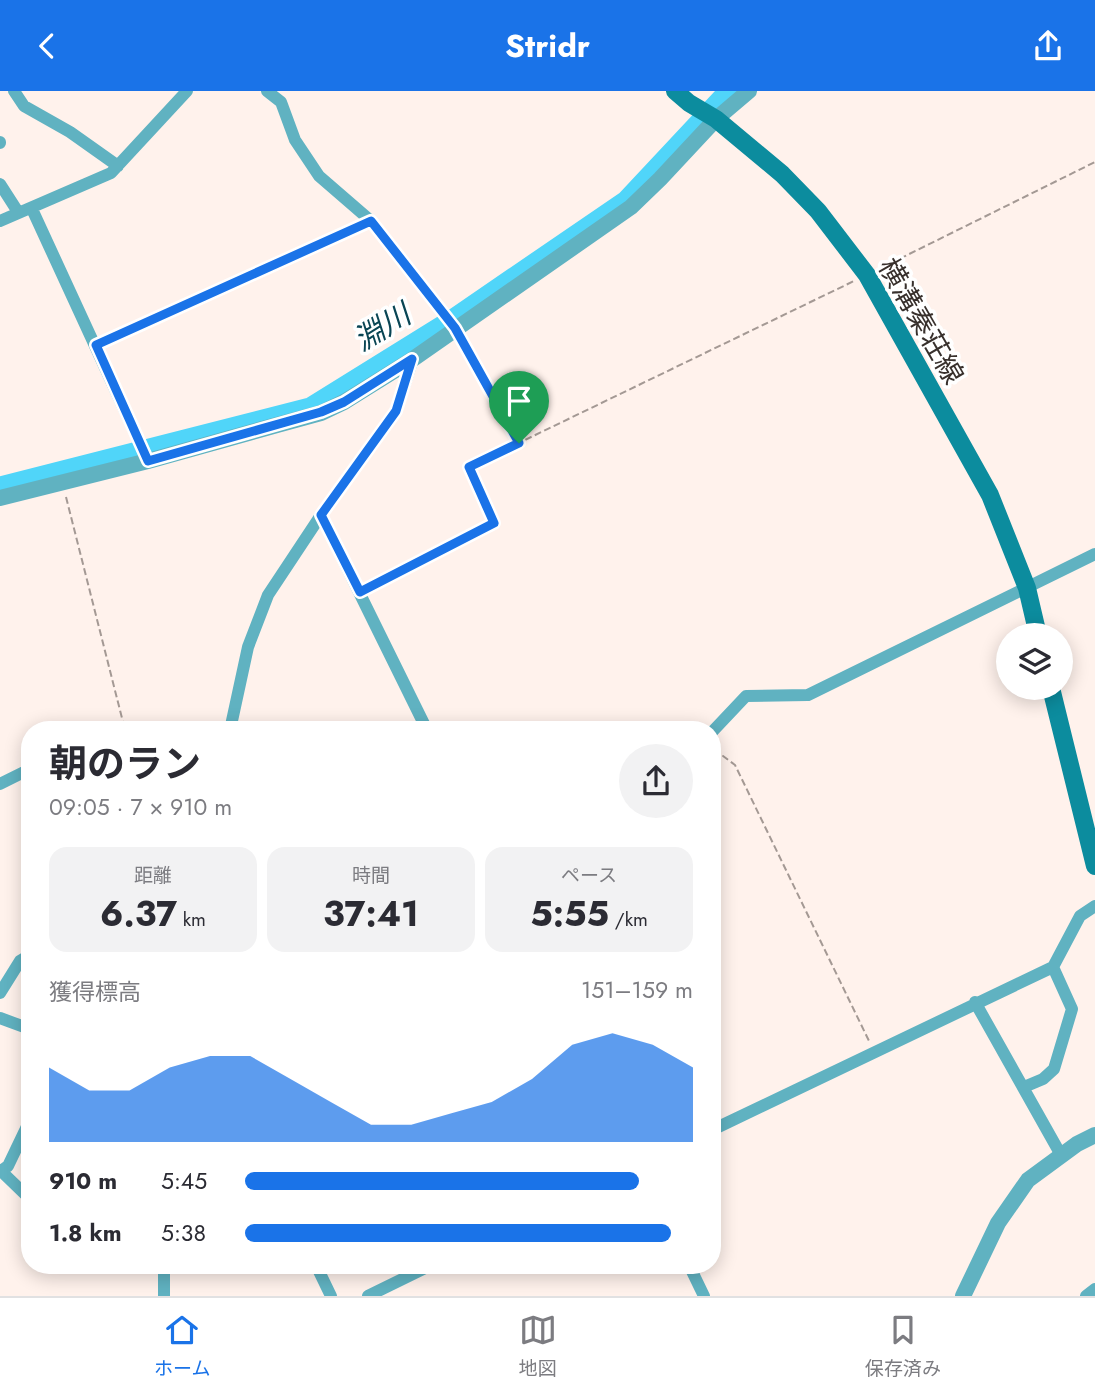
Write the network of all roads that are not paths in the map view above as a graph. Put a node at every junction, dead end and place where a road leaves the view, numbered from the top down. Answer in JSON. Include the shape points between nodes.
{"nodes":[{"id":1,"x":14,"y":91,"type":"edge"},
{"id":2,"x":187,"y":91,"type":"edge"},
{"id":3,"x":267,"y":91,"type":"edge"},
{"id":4,"x":675,"y":91,"type":"edge"},
{"id":5,"x":749,"y":91,"type":"edge"},
{"id":6,"x":716,"y":119,"type":"junction"},
{"id":7,"x":118,"y":166,"type":"junction"},
{"id":8,"x":0,"y":184,"type":"edge"},
{"id":9,"x":32,"y":209,"type":"junction"},
{"id":10,"x":18,"y":212,"type":"junction"},
{"id":11,"x":0,"y":221,"type":"edge"},
{"id":12,"x":455,"y":328,"type":"junction"},
{"id":13,"x":412,"y":359,"type":"junction"},
{"id":14,"x":148,"y":461,"type":"junction"},
{"id":15,"x":0,"y":498,"type":"edge"},
{"id":16,"x":321,"y":515,"type":"junction"},
{"id":17,"x":1095,"y":554,"type":"edge"},
{"id":18,"x":1027,"y":587,"type":"junction"},
{"id":19,"x":1035,"y":623,"type":"edge"},
{"id":20,"x":1054,"y":700,"type":"edge"},
{"id":21,"x":232,"y":721,"type":"edge"},
{"id":22,"x":423,"y":721,"type":"edge"},
{"id":23,"x":721,"y":722,"type":"edge"},
{"id":24,"x":21,"y":774,"type":"edge"},
{"id":25,"x":0,"y":784,"type":"edge"},
{"id":26,"x":1095,"y":866,"type":"edge"},
{"id":27,"x":1095,"y":906,"type":"edge"},
{"id":28,"x":21,"y":960,"type":"edge"},
{"id":29,"x":1053,"y":967,"type":"junction"},
{"id":30,"x":0,"y":993,"type":"edge"},
{"id":31,"x":975,"y":1002,"type":"junction"},
{"id":32,"x":0,"y":1018,"type":"edge"},
{"id":33,"x":21,"y":1026,"type":"edge"},
{"id":34,"x":1024,"y":1087,"type":"junction"},
{"id":35,"x":721,"y":1126,"type":"edge"},
{"id":36,"x":1095,"y":1135,"type":"edge"},
{"id":37,"x":21,"y":1138,"type":"edge"},
{"id":38,"x":1061,"y":1156,"type":"junction"},
{"id":39,"x":1,"y":1170,"type":"edge"},
{"id":40,"x":21,"y":1189,"type":"edge"},
{"id":41,"x":164,"y":1274,"type":"edge"},
{"id":42,"x":320,"y":1274,"type":"edge"},
{"id":43,"x":413,"y":1274,"type":"edge"},
{"id":44,"x":693,"y":1274,"type":"edge"},
{"id":45,"x":1095,"y":1289,"type":"edge"},
{"id":46,"x":164,"y":1296,"type":"edge"},
{"id":47,"x":331,"y":1296,"type":"edge"},
{"id":48,"x":368,"y":1296,"type":"edge"},
{"id":49,"x":704,"y":1296,"type":"edge"},
{"id":50,"x":963,"y":1296,"type":"edge"},
{"id":51,"x":1086,"y":1296,"type":"edge"}],
"edges":[{"from":1,"to":7,"type":"street","via":[[24,106]]},
{"from":2,"to":7,"type":"street"},
{"from":3,"to":12,"type":"street","via":[[281,103],[295,140],[319,176],[371,221]]},
{"from":4,"to":6,"type":"main road","name":"横溝秦荘線"},
{"from":5,"to":6,"type":"street"},
{"from":6,"to":12,"type":"street","via":[[631,207]]},
{"from":6,"to":18,"type":"main road","name":"横溝秦荘線","via":[[818,211],[867,275],[990,495]]},
{"from":7,"to":9,"type":"street"},
{"from":8,"to":10,"type":"street"},
{"from":9,"to":10,"type":"street"},
{"from":9,"to":14,"type":"street"},
{"from":10,"to":11,"type":"street"},
{"from":12,"to":13,"type":"street"},
{"from":13,"to":14,"type":"street","via":[[321,412]]},
{"from":13,"to":16,"type":"street","via":[[396,411]]},
{"from":14,"to":15,"type":"street"},
{"from":16,"to":21,"type":"street","via":[[268,595],[248,647]]},
{"from":16,"to":22,"type":"street"},
{"from":17,"to":18,"type":"street"},
{"from":18,"to":19,"type":"main road","name":"横溝秦荘線"},
{"from":18,"to":23,"type":"street","via":[[808,695],[746,696]]},
{"from":20,"to":26,"type":"main road"},
{"from":24,"to":25,"type":"street"},
{"from":27,"to":29,"type":"street","via":[[1080,916]]},
{"from":28,"to":30,"type":"street"},
{"from":29,"to":31,"type":"street"},
{"from":29,"to":34,"type":"street","via":[[1072,1009],[1054,1069]]},
{"from":31,"to":34,"type":"street"},
{"from":31,"to":35,"type":"street"},
{"from":32,"to":33,"type":"street"},
{"from":34,"to":38,"type":"street"},
{"from":36,"to":38,"type":"street"},
{"from":37,"to":39,"type":"street"},
{"from":38,"to":50,"type":"street","via":[[1028,1179],[998,1223]]},
{"from":39,"to":40,"type":"street"},
{"from":41,"to":46,"type":"street"},
{"from":42,"to":47,"type":"street"},
{"from":43,"to":48,"type":"street"},
{"from":44,"to":49,"type":"street"},
{"from":45,"to":51,"type":"street"}]}
